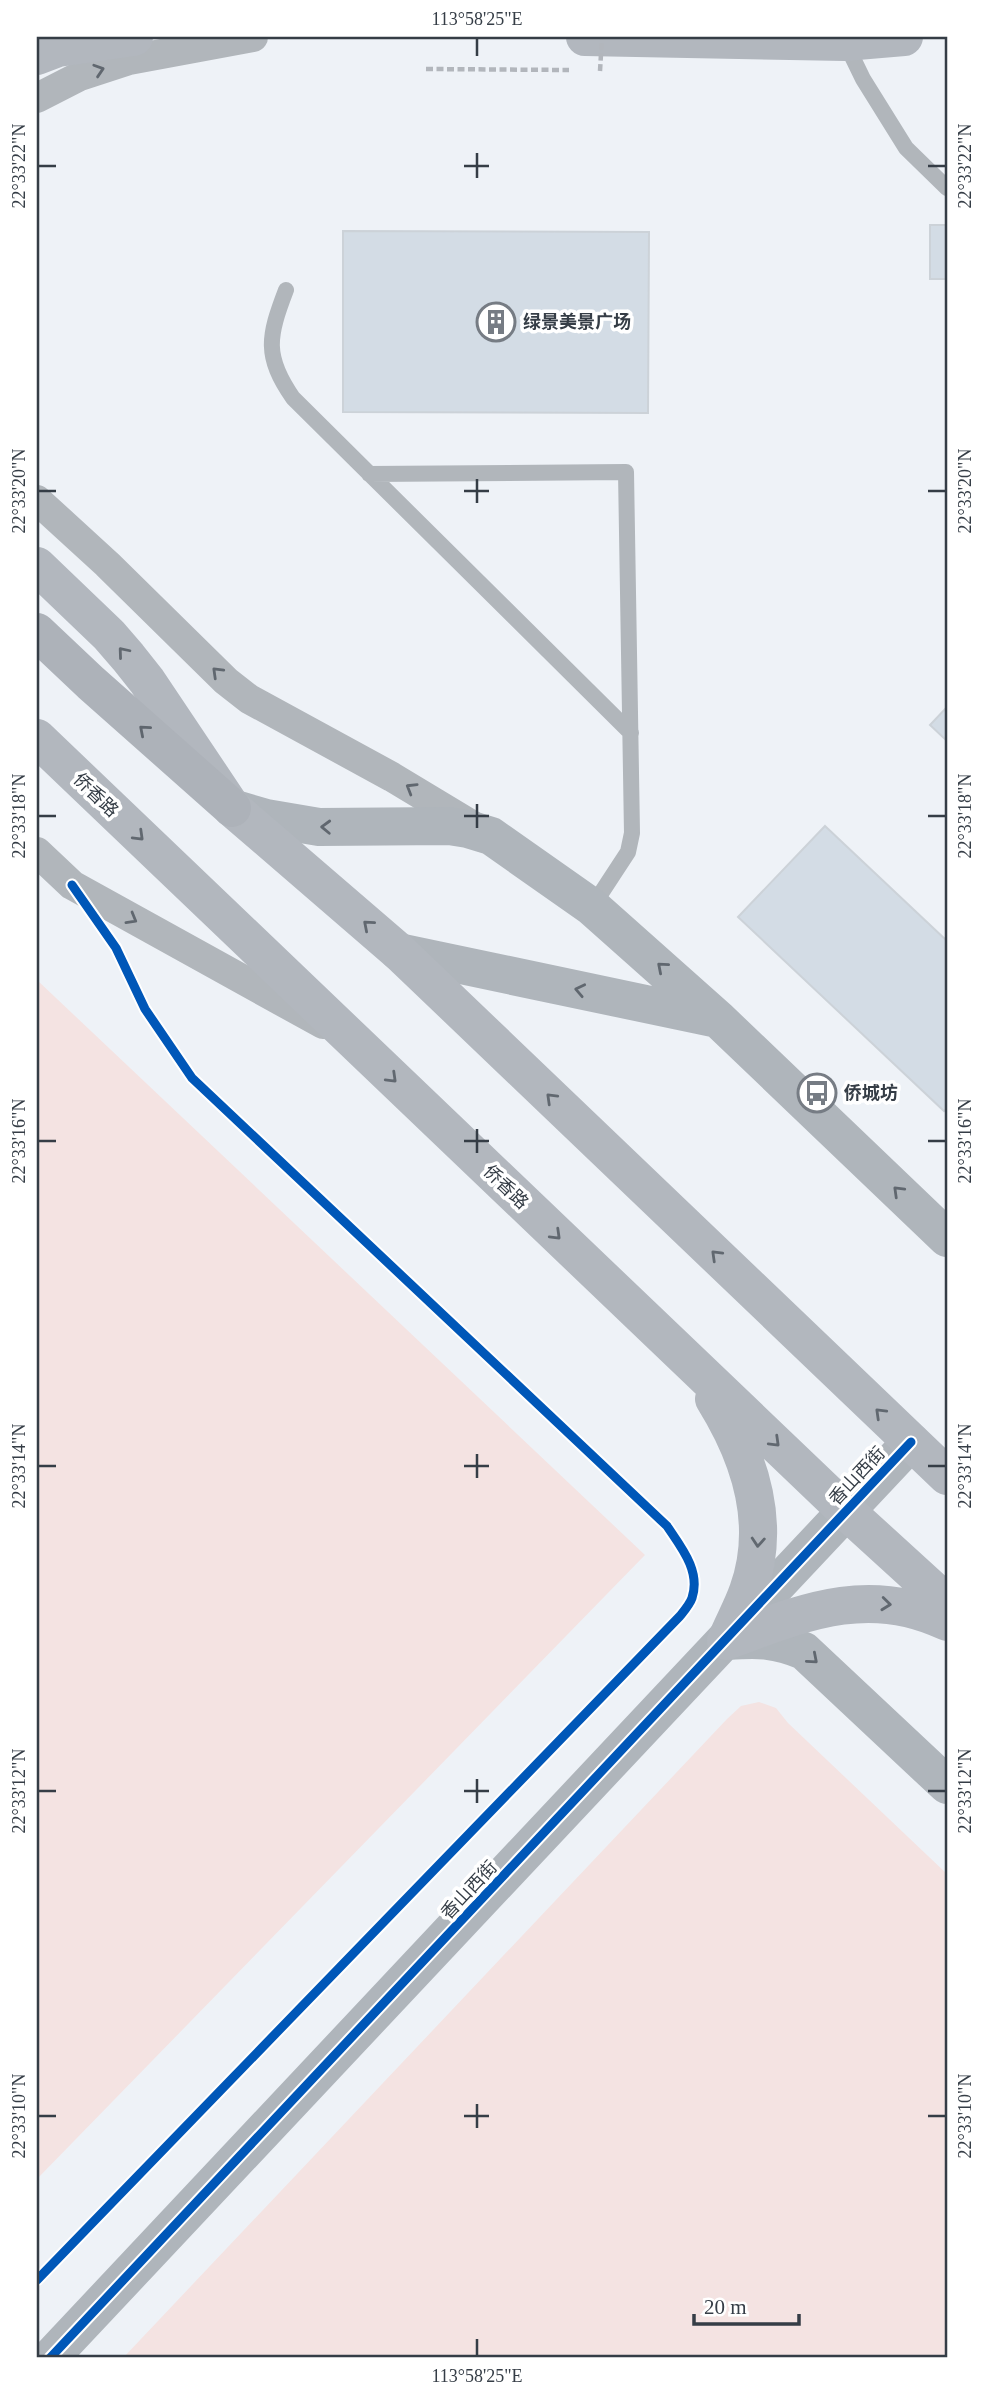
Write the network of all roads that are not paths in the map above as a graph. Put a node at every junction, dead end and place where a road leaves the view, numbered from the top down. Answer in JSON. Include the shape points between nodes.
{"nodes":[{"id":1,"x":134,"y":37,"type":"edge"},
{"id":2,"x":253,"y":37,"type":"edge"},
{"id":3,"x":904,"y":37,"type":"edge"},
{"id":4,"x":845,"y":42,"type":"junction"},
{"id":5,"x":37,"y":56,"type":"edge"},
{"id":6,"x":586,"y":62,"type":"edge"},
{"id":7,"x":37,"y":98,"type":"edge"},
{"id":8,"x":947,"y":188,"type":"edge"},
{"id":9,"x":286,"y":290,"type":"dead end"},
{"id":10,"x":369,"y":474,"type":"junction"},
{"id":11,"x":37,"y":500,"type":"edge"},
{"id":12,"x":37,"y":566,"type":"edge"},
{"id":13,"x":37,"y":632,"type":"edge"},
{"id":14,"x":631,"y":733,"type":"junction"},
{"id":15,"x":37,"y":738,"type":"edge"},
{"id":16,"x":232,"y":808,"type":"junction"},
{"id":17,"x":491,"y":836,"type":"junction"},
{"id":18,"x":37,"y":852,"type":"edge"},
{"id":19,"x":592,"y":907,"type":"junction"},
{"id":20,"x":399,"y":952,"type":"junction"},
{"id":21,"x":719,"y":1020,"type":"junction"},
{"id":22,"x":350,"y":1038,"type":"junction"},
{"id":23,"x":947,"y":1238,"type":"edge"},
{"id":24,"x":694,"y":1366,"type":"junction"},
{"id":25,"x":911,"y":1442,"type":"junction"},
{"id":26,"x":947,"y":1476,"type":"edge"},
{"id":27,"x":846,"y":1511,"type":"junction"},
{"id":28,"x":947,"y":1604,"type":"edge"},
{"id":29,"x":947,"y":1622,"type":"edge"},
{"id":30,"x":726,"y":1641,"type":"junction"},
{"id":31,"x":947,"y":1785,"type":"edge"},
{"id":32,"x":50,"y":2358,"type":"edge"}],
"edges":[{"from":1,"to":5,"type":"main road","via":[[58,48]]},
{"from":7,"to":2,"type":"street","one_way":true,"via":[[80,76],[129,60]]},
{"from":3,"to":4,"type":"main road"},
{"from":4,"to":6,"type":"main road"},
{"from":4,"to":8,"type":"lane","via":[[906,148]]},
{"from":9,"to":10,"type":"lane","via":[[271,340],[279,377],[293,398]]},
{"from":10,"to":14,"type":"lane"},
{"from":10,"to":14,"type":"lane","via":[[626,472]]},
{"from":17,"to":11,"type":"street","one_way":true,"via":[[249,699]]},
{"from":16,"to":12,"type":"main road","one_way":true,"via":[[128,657]]},
{"from":16,"to":13,"type":"highway","one_way":true},
{"from":14,"to":19,"type":"lane","via":[[632,833],[628,852]]},
{"from":15,"to":22,"type":"main road","name":"侨香路","one_way":true},
{"from":17,"to":16,"type":"main road","one_way":true,"via":[[449,826],[319,827]]},
{"from":20,"to":16,"type":"main road","one_way":true},
{"from":17,"to":19,"type":"main road"},
{"from":18,"to":22,"type":"street","one_way":true,"via":[[72,885]]},
{"from":21,"to":19,"type":"main road","one_way":true},
{"from":21,"to":20,"type":"main road","one_way":true},
{"from":25,"to":20,"type":"main road","one_way":true},
{"from":23,"to":21,"type":"main road","one_way":true},
{"from":22,"to":24,"type":"main road","name":"侨香路","one_way":true},
{"from":24,"to":27,"type":"main road","name":"侨香路","one_way":true},
{"from":24,"to":30,"type":"main road","one_way":true,"via":[[748,1467],[759,1526],[748,1590]]},
{"from":25,"to":26,"type":"main road"},
{"from":25,"to":27,"type":"main road","name":"香山西街"},
{"from":27,"to":28,"type":"main road","name":"侨香路"},
{"from":27,"to":30,"type":"main road","name":"香山西街"},
{"from":30,"to":29,"type":"main road","one_way":true,"via":[[842,1604],[897,1605]]},
{"from":30,"to":31,"type":"main road","one_way":true,"via":[[781,1642],[804,1651]]},
{"from":30,"to":32,"type":"main road","name":"香山西街"}]}
